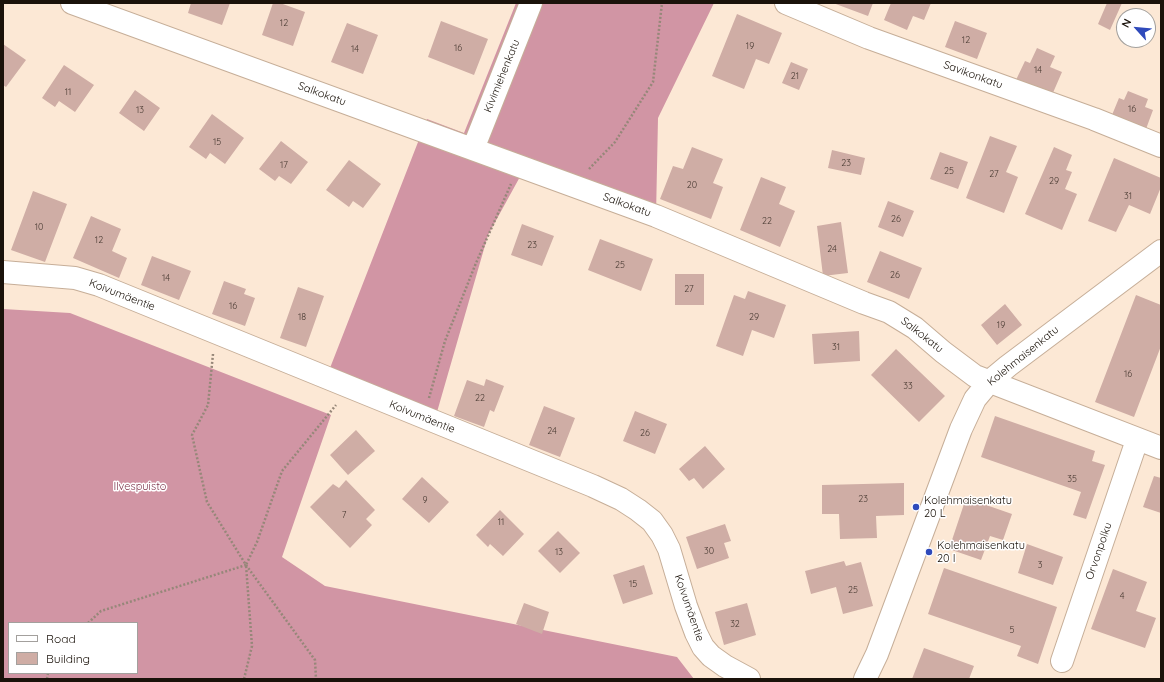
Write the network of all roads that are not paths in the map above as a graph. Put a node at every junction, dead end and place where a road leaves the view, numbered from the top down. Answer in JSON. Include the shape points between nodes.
{"nodes":[{"id":1,"x":72,"y":3,"type":"edge"},
{"id":2,"x":531,"y":3,"type":"edge"},
{"id":3,"x":786,"y":3,"type":"edge"},
{"id":4,"x":1161,"y":146,"type":"edge"},
{"id":5,"x":473,"y":149,"type":"junction"},
{"id":6,"x":1161,"y":251,"type":"edge"},
{"id":7,"x":3,"y":272,"type":"edge"},
{"id":8,"x":990,"y":381,"type":"junction"},
{"id":9,"x":1136,"y":440,"type":"junction"},
{"id":10,"x":1161,"y":448,"type":"edge"},
{"id":11,"x":1062,"y":661,"type":"dead end"},
{"id":12,"x":749,"y":679,"type":"edge"},
{"id":13,"x":865,"y":679,"type":"edge"}],
"edges":[{"from":1,"to":5,"type":"street","name":"Salkokatu"},
{"from":2,"to":5,"type":"street","name":"Kivimiehenkatu"},
{"from":3,"to":4,"type":"street","name":"Savikonkatu","via":[[869,38],[1094,119]]},
{"from":5,"to":8,"type":"street","name":"Salkokatu","via":[[656,216],[889,312],[915,328],[975,376]]},
{"from":6,"to":8,"type":"street","name":"Kolehmaisenkatu"},
{"from":7,"to":12,"type":"street","name":"Koivumäentie","via":[[75,278],[99,285],[621,499],[652,521],[662,535],[669,548],[686,606],[702,647],[725,666]]},
{"from":8,"to":9,"type":"street","name":"Salkokatu"},
{"from":8,"to":13,"type":"street","name":"Kolehmaisenkatu","via":[[975,399],[961,429],[878,654]]},
{"from":9,"to":10,"type":"street","name":"Salkokatu"},
{"from":9,"to":11,"type":"street","name":"Orvonpolku"}]}
